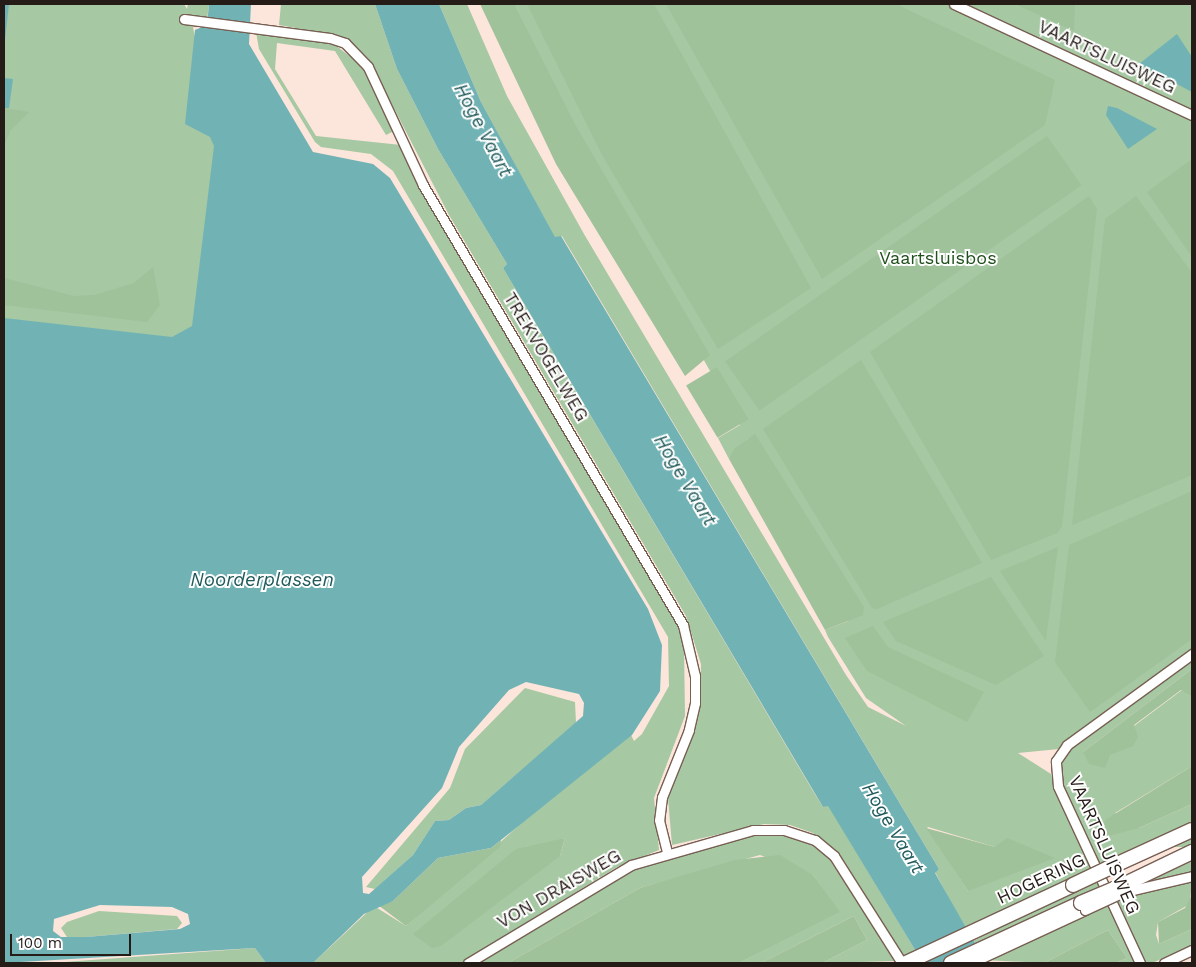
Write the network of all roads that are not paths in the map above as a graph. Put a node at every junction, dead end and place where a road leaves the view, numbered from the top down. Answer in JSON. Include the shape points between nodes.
{"nodes":[{"id":1,"x":954,"y":4,"type":"edge"},
{"id":2,"x":184,"y":19,"type":"dead end"},
{"id":3,"x":1192,"y":115,"type":"edge"},
{"id":4,"x":1192,"y":654,"type":"edge"},
{"id":5,"x":1192,"y":830,"type":"edge"},
{"id":6,"x":1192,"y":852,"type":"edge"},
{"id":7,"x":667,"y":853,"type":"junction"},
{"id":8,"x":1192,"y":876,"type":"edge"},
{"id":9,"x":1122,"y":889,"type":"junction"},
{"id":10,"x":1001,"y":945,"type":"junction"},
{"id":11,"x":1192,"y":950,"type":"edge"},
{"id":12,"x":468,"y":963,"type":"edge"},
{"id":13,"x":902,"y":963,"type":"edge"},
{"id":14,"x":906,"y":963,"type":"edge"},
{"id":15,"x":951,"y":963,"type":"edge"},
{"id":16,"x":971,"y":963,"type":"edge"},
{"id":17,"x":1140,"y":963,"type":"edge"},
{"id":18,"x":1164,"y":963,"type":"edge"}],
"edges":[{"from":1,"to":3,"type":"street","name":"VAARTSLUISWEG"},
{"from":2,"to":7,"type":"street","name":"TREKVOGELWEG","via":[[253,26],[337,41],[368,67],[423,185],[676,611],[690,648],[695,703],[689,730],[662,797],[659,820]]},
{"from":4,"to":17,"type":"street","name":"VAARTSLUISWEG","via":[[1067,745],[1056,761],[1058,786]]},
{"from":5,"to":14,"type":"highway","name":"HOGERING","bridge":true},
{"from":6,"to":9,"type":"highway"},
{"from":7,"to":12,"type":"street","name":"VON DRAISWEG","via":[[631,865],[590,887]]},
{"from":7,"to":13,"type":"street","name":"VON DRAISWEG","via":[[753,830],[784,830],[815,840],[834,856]]},
{"from":8,"to":9,"type":"street"},
{"from":9,"to":10,"type":"highway","bridge":true},
{"from":10,"to":15,"type":"highway"},
{"from":10,"to":16,"type":"street"},
{"from":11,"to":18,"type":"street"}]}
